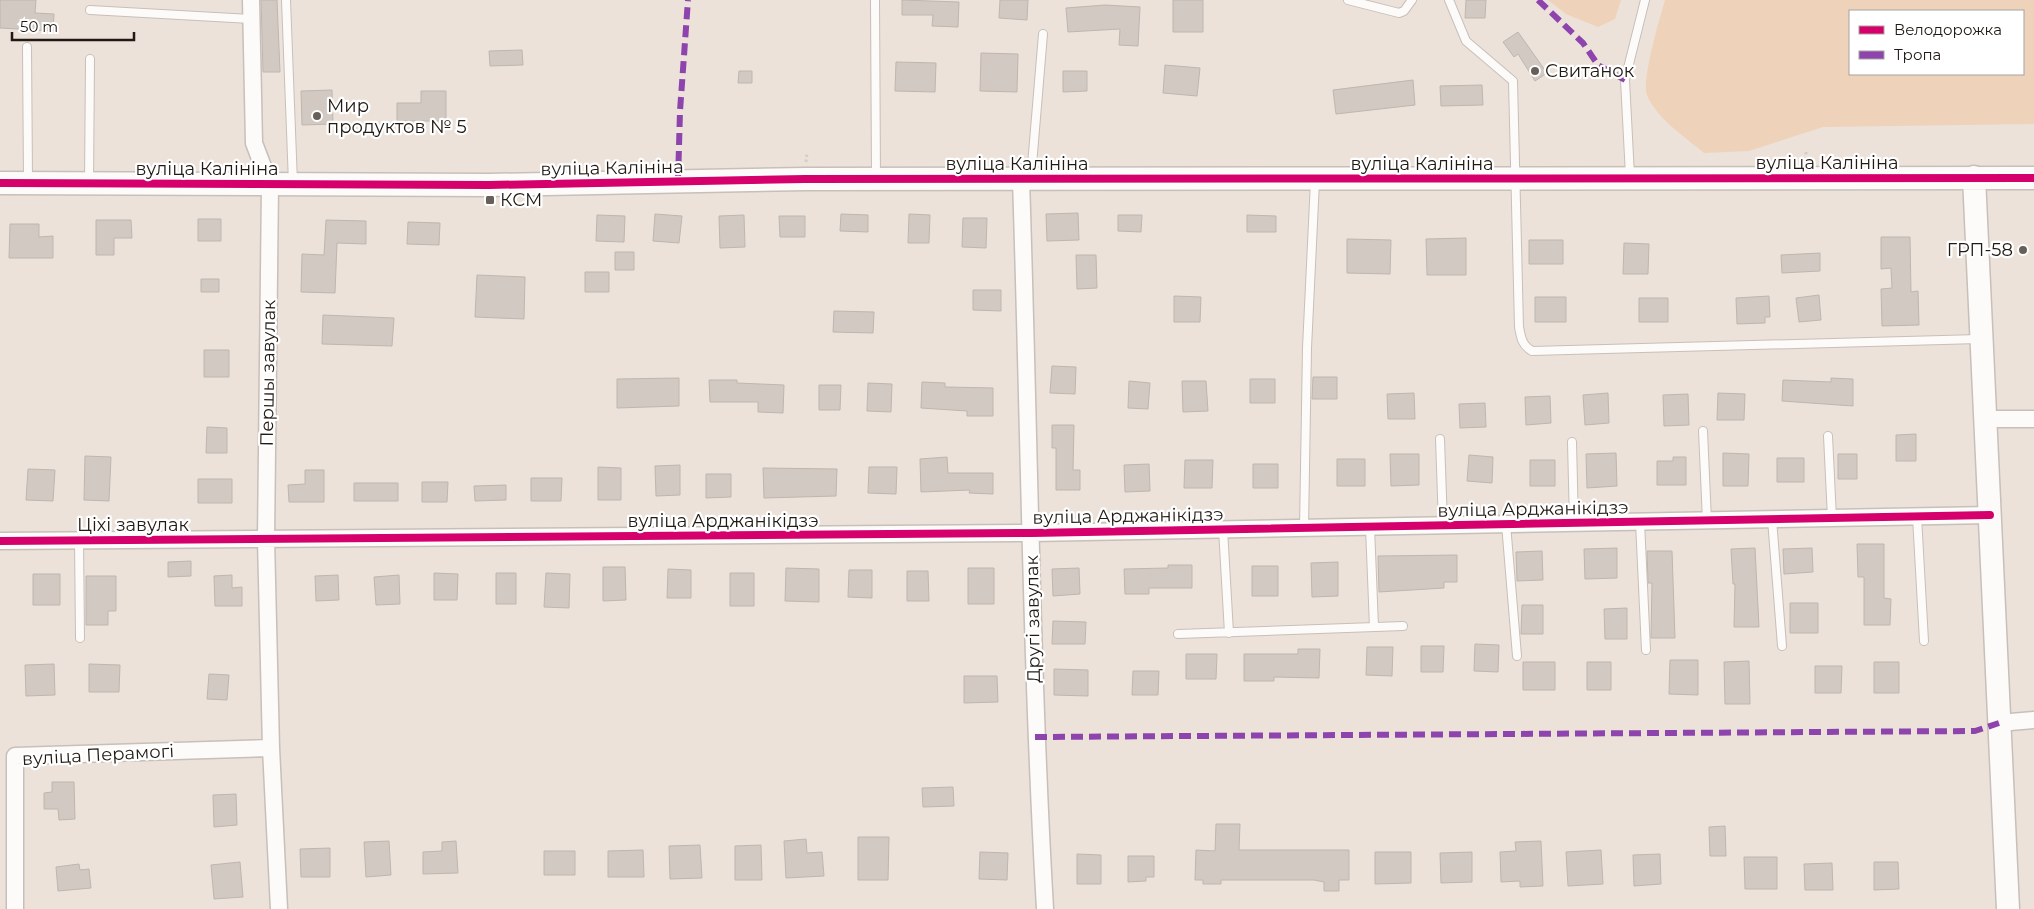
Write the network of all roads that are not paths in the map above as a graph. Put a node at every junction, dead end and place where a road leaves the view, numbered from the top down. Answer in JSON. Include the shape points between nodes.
{"nodes":[{"id":1,"x":251,"y":0,"type":"edge"},
{"id":2,"x":286,"y":0,"type":"edge"},
{"id":3,"x":875,"y":0,"type":"edge"},
{"id":4,"x":1348,"y":0,"type":"edge"},
{"id":5,"x":1412,"y":0,"type":"edge"},
{"id":6,"x":1449,"y":0,"type":"edge"},
{"id":7,"x":1645,"y":0,"type":"edge"},
{"id":8,"x":90,"y":10,"type":"dead end"},
{"id":9,"x":251,"y":19,"type":"junction"},
{"id":10,"x":1043,"y":34,"type":"dead end"},
{"id":11,"x":27,"y":47,"type":"dead end"},
{"id":12,"x":90,"y":58,"type":"dead end"},
{"id":13,"x":1974,"y":176,"type":"junction"},
{"id":14,"x":1630,"y":178,"type":"junction"},
{"id":15,"x":2034,"y":178,"type":"edge"},
{"id":16,"x":876,"y":179,"type":"junction"},
{"id":17,"x":1026,"y":179,"type":"junction"},
{"id":18,"x":1315,"y":179,"type":"junction"},
{"id":19,"x":1514,"y":179,"type":"junction"},
{"id":20,"x":0,"y":183,"type":"edge"},
{"id":21,"x":28,"y":183,"type":"junction"},
{"id":22,"x":89,"y":184,"type":"junction"},
{"id":23,"x":270,"y":185,"type":"junction"},
{"id":24,"x":294,"y":185,"type":"junction"},
{"id":25,"x":1982,"y":339,"type":"junction"},
{"id":26,"x":1985,"y":418,"type":"junction"},
{"id":27,"x":2034,"y":419,"type":"edge"},
{"id":28,"x":1704,"y":431,"type":"dead end"},
{"id":29,"x":1828,"y":436,"type":"dead end"},
{"id":30,"x":1440,"y":439,"type":"dead end"},
{"id":31,"x":1572,"y":442,"type":"dead end"},
{"id":32,"x":1990,"y":515,"type":"junction"},
{"id":33,"x":1917,"y":517,"type":"junction"},
{"id":34,"x":1832,"y":518,"type":"junction"},
{"id":35,"x":1772,"y":519,"type":"junction"},
{"id":36,"x":1707,"y":520,"type":"junction"},
{"id":37,"x":1640,"y":522,"type":"junction"},
{"id":38,"x":1574,"y":523,"type":"junction"},
{"id":39,"x":1506,"y":524,"type":"junction"},
{"id":40,"x":1443,"y":526,"type":"junction"},
{"id":41,"x":1370,"y":527,"type":"junction"},
{"id":42,"x":1304,"y":528,"type":"junction"},
{"id":43,"x":1222,"y":529,"type":"junction"},
{"id":44,"x":1032,"y":533,"type":"junction"},
{"id":45,"x":266,"y":539,"type":"junction"},
{"id":46,"x":78,"y":540,"type":"junction"},
{"id":47,"x":0,"y":541,"type":"edge"},
{"id":48,"x":1403,"y":626,"type":"dead end"},
{"id":49,"x":1374,"y":627,"type":"junction"},
{"id":50,"x":1229,"y":632,"type":"junction"},
{"id":51,"x":1178,"y":634,"type":"dead end"},
{"id":52,"x":80,"y":638,"type":"dead end"},
{"id":53,"x":1924,"y":641,"type":"dead end"},
{"id":54,"x":1782,"y":646,"type":"dead end"},
{"id":55,"x":1646,"y":650,"type":"dead end"},
{"id":56,"x":1517,"y":656,"type":"dead end"},
{"id":57,"x":2034,"y":720,"type":"edge"},
{"id":58,"x":1999,"y":723,"type":"junction"},
{"id":59,"x":271,"y":748,"type":"junction"},
{"id":60,"x":15,"y":909,"type":"edge"},
{"id":61,"x":279,"y":909,"type":"edge"},
{"id":62,"x":1045,"y":909,"type":"edge"},
{"id":63,"x":2008,"y":909,"type":"edge"}],
"edges":[{"from":1,"to":9,"type":"street","name":"Першы завулак"},
{"from":2,"to":24,"type":"lane"},
{"from":3,"to":16,"type":"lane"},
{"from":4,"to":5,"type":"lane","via":[[1399,13]]},
{"from":6,"to":19,"type":"lane","via":[[1466,41],[1513,81]]},
{"from":7,"to":14,"type":"lane","via":[[1625,80]]},
{"from":8,"to":9,"type":"lane"},
{"from":9,"to":23,"type":"street","name":"Першы завулак","via":[[254,143]]},
{"from":10,"to":17,"type":"lane"},
{"from":11,"to":21,"type":"lane"},
{"from":12,"to":22,"type":"lane"},
{"from":13,"to":14,"type":"street","name":"вуліца Калініна"},
{"from":13,"to":15,"type":"street","name":"вуліца Калініна"},
{"from":13,"to":25,"type":"street"},
{"from":14,"to":19,"type":"street","name":"вуліца Калініна"},
{"from":16,"to":17,"type":"street","name":"вуліца Калініна"},
{"from":16,"to":24,"type":"street","name":"вуліца Калініна"},
{"from":17,"to":18,"type":"street","name":"вуліца Калініна"},
{"from":17,"to":44,"type":"street","name":"Другі завулак"},
{"from":18,"to":19,"type":"street","name":"вуліца Калініна"},
{"from":18,"to":42,"type":"lane","via":[[1306,384]]},
{"from":19,"to":25,"type":"lane","via":[[1519,327],[1521,339],[1532,351]]},
{"from":20,"to":21,"type":"street","name":"вуліца Калініна"},
{"from":21,"to":22,"type":"street","name":"вуліца Калініна"},
{"from":22,"to":23,"type":"street","name":"вуліца Калініна"},
{"from":23,"to":24,"type":"street","name":"вуліца Калініна"},
{"from":23,"to":45,"type":"street","name":"Першы завулак"},
{"from":25,"to":26,"type":"street"},
{"from":26,"to":27,"type":"street"},
{"from":26,"to":32,"type":"street"},
{"from":28,"to":36,"type":"lane"},
{"from":29,"to":34,"type":"lane"},
{"from":30,"to":40,"type":"lane"},
{"from":31,"to":38,"type":"lane"},
{"from":32,"to":33,"type":"street","name":"вуліца Арджанікідзэ"},
{"from":32,"to":58,"type":"street"},
{"from":33,"to":34,"type":"street","name":"вуліца Арджанікідзэ"},
{"from":33,"to":53,"type":"lane"},
{"from":34,"to":35,"type":"street","name":"вуліца Арджанікідзэ"},
{"from":35,"to":36,"type":"street","name":"вуліца Арджанікідзэ"},
{"from":35,"to":54,"type":"lane"},
{"from":36,"to":37,"type":"street","name":"вуліца Арджанікідзэ"},
{"from":37,"to":38,"type":"street","name":"вуліца Арджанікідзэ"},
{"from":37,"to":55,"type":"lane"},
{"from":38,"to":39,"type":"street","name":"вуліца Арджанікідзэ"},
{"from":39,"to":40,"type":"street","name":"вуліца Арджанікідзэ"},
{"from":39,"to":56,"type":"lane"},
{"from":40,"to":41,"type":"street","name":"вуліца Арджанікідзэ"},
{"from":41,"to":42,"type":"street","name":"вуліца Арджанікідзэ"},
{"from":41,"to":49,"type":"lane"},
{"from":42,"to":43,"type":"street","name":"вуліца Арджанікідзэ"},
{"from":43,"to":44,"type":"street","name":"вуліца Арджанікідзэ"},
{"from":43,"to":50,"type":"lane"},
{"from":44,"to":45,"type":"street","name":"вуліца Арджанікідзэ"},
{"from":44,"to":62,"type":"street","name":"Другі завулак","via":[[1035,737]]},
{"from":45,"to":46,"type":"street","name":"Ціхі завулак"},
{"from":45,"to":59,"type":"street","name":"Першы завулак"},
{"from":46,"to":47,"type":"street","name":"Ціхі завулак"},
{"from":46,"to":52,"type":"lane"},
{"from":48,"to":49,"type":"lane"},
{"from":49,"to":50,"type":"lane"},
{"from":50,"to":51,"type":"lane"},
{"from":57,"to":58,"type":"street"},
{"from":58,"to":63,"type":"street"},
{"from":59,"to":60,"type":"street","name":"вуліца Перамогі","via":[[15,756]]},
{"from":59,"to":61,"type":"street","name":"Першы завулак"}]}
